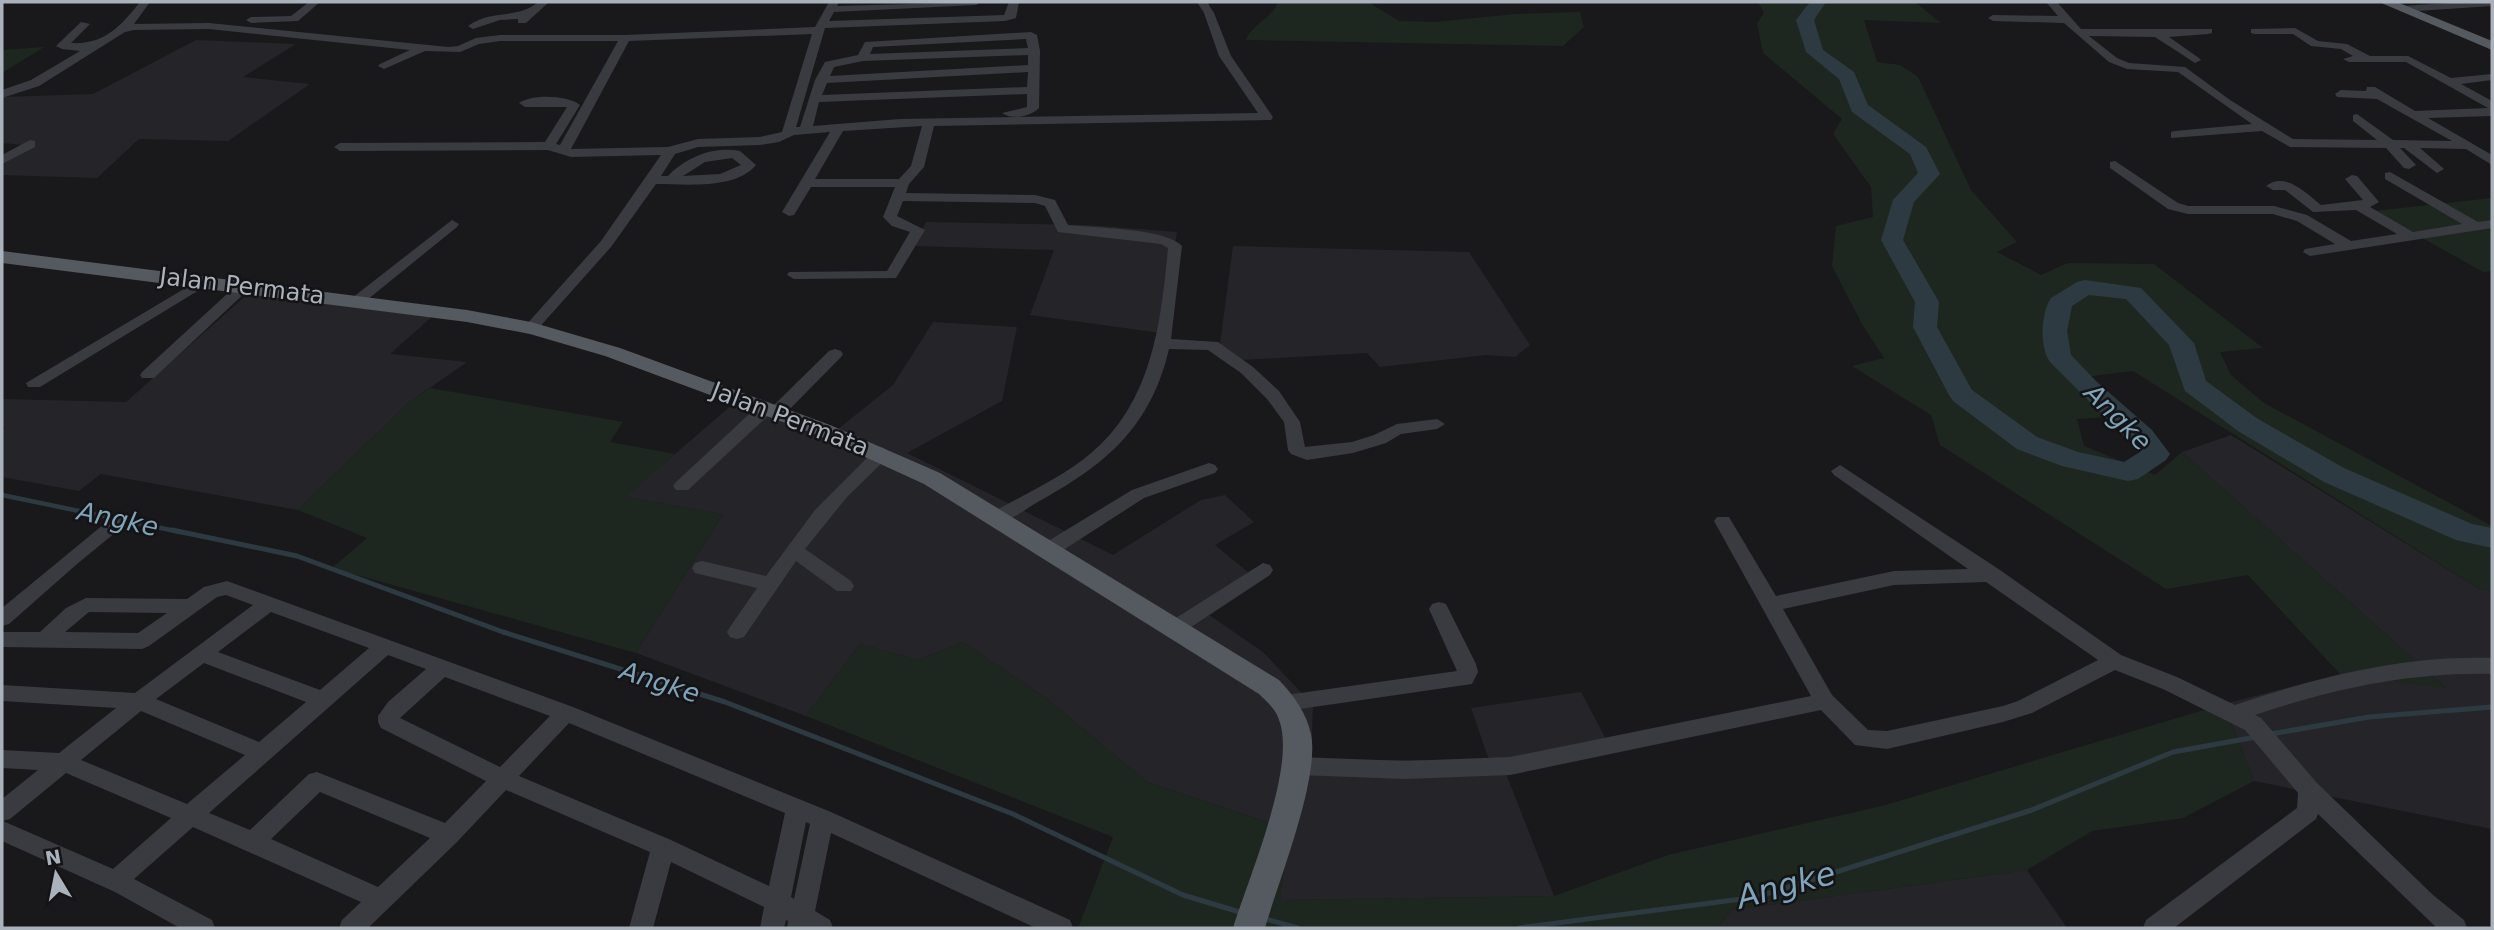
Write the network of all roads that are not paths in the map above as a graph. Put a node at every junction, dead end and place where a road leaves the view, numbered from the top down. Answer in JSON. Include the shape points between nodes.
{"nodes":[{"id":1,"x":145,"y":2,"type":"edge"},
{"id":2,"x":315,"y":2,"type":"edge"},
{"id":3,"x":544,"y":2,"type":"edge"},
{"id":4,"x":976,"y":2,"type":"edge"},
{"id":5,"x":1014,"y":2,"type":"edge"},
{"id":6,"x":1202,"y":2,"type":"edge"},
{"id":7,"x":2051,"y":2,"type":"edge"},
{"id":8,"x":2386,"y":2,"type":"edge"},
{"id":9,"x":913,"y":3,"type":"edge"},
{"id":10,"x":2492,"y":3,"type":"edge"},
{"id":11,"x":829,"y":4,"type":"edge"},
{"id":12,"x":2402,"y":9,"type":"junction"},
{"id":13,"x":529,"y":15,"type":"junction"},
{"id":14,"x":2255,"y":17,"type":"dead end"},
{"id":15,"x":1993,"y":18,"type":"dead end"},
{"id":16,"x":2067,"y":20,"type":"junction"},
{"id":17,"x":911,"y":22,"type":"junction"},
{"id":18,"x":142,"y":23,"type":"dead end"},
{"id":19,"x":85,"y":24,"type":"dead end"},
{"id":20,"x":822,"y":25,"type":"junction"},
{"id":21,"x":474,"y":26,"type":"dead end"},
{"id":22,"x":125,"y":29,"type":"junction"},
{"id":23,"x":2255,"y":31,"type":"dead end"},
{"id":24,"x":2274,"y":31,"type":"junction"},
{"id":25,"x":2078,"y":32,"type":"junction"},
{"id":26,"x":2208,"y":32,"type":"dead end"},
{"id":27,"x":2158,"y":34,"type":"junction"},
{"id":28,"x":500,"y":38,"type":"junction"},
{"id":29,"x":625,"y":38,"type":"junction"},
{"id":30,"x":2492,"y":46,"type":"edge"},
{"id":31,"x":93,"y":48,"type":"junction"},
{"id":32,"x":423,"y":48,"type":"junction"},
{"id":33,"x":2367,"y":59,"type":"junction"},
{"id":34,"x":2196,"y":60,"type":"dead end"},
{"id":35,"x":2349,"y":60,"type":"dead end"},
{"id":36,"x":384,"y":66,"type":"dead end"},
{"id":37,"x":1033,"y":68,"type":"junction"},
{"id":38,"x":2492,"y":77,"type":"edge"},
{"id":39,"x":821,"y":80,"type":"junction"},
{"id":40,"x":2447,"y":82,"type":"junction"},
{"id":41,"x":1033,"y":90,"type":"junction"},
{"id":42,"x":2,"y":94,"type":"edge"},
{"id":43,"x":2341,"y":94,"type":"dead end"},
{"id":44,"x":814,"y":99,"type":"junction"},
{"id":45,"x":525,"y":103,"type":"dead end"},
{"id":46,"x":2226,"y":103,"type":"junction"},
{"id":47,"x":2248,"y":103,"type":"dead end"},
{"id":48,"x":2490,"y":112,"type":"edge"},
{"id":49,"x":2413,"y":116,"type":"junction"},
{"id":50,"x":2357,"y":118,"type":"dead end"},
{"id":51,"x":929,"y":123,"type":"junction"},
{"id":52,"x":839,"y":126,"type":"junction"},
{"id":53,"x":2265,"y":127,"type":"junction"},
{"id":54,"x":802,"y":128,"type":"junction"},
{"id":55,"x":2175,"y":135,"type":"dead end"},
{"id":56,"x":2388,"y":143,"type":"junction"},
{"id":57,"x":2406,"y":143,"type":"junction"},
{"id":58,"x":30,"y":145,"type":"dead end"},
{"id":59,"x":2469,"y":145,"type":"junction"},
{"id":60,"x":549,"y":146,"type":"junction"},
{"id":61,"x":340,"y":147,"type":"dead end"},
{"id":62,"x":564,"y":150,"type":"junction"},
{"id":63,"x":670,"y":151,"type":"junction"},
{"id":64,"x":2491,"y":158,"type":"edge"},
{"id":65,"x":2,"y":160,"type":"edge"},
{"id":66,"x":2115,"y":165,"type":"dead end"},
{"id":67,"x":2409,"y":165,"type":"dead end"},
{"id":68,"x":2437,"y":169,"type":"dead end"},
{"id":69,"x":2390,"y":176,"type":"dead end"},
{"id":70,"x":2352,"y":179,"type":"dead end"},
{"id":71,"x":652,"y":180,"type":"junction"},
{"id":72,"x":672,"y":180,"type":"junction"},
{"id":73,"x":807,"y":183,"type":"junction"},
{"id":74,"x":2273,"y":186,"type":"dead end"},
{"id":75,"x":901,"y":190,"type":"junction"},
{"id":76,"x":2359,"y":206,"type":"junction"},
{"id":77,"x":789,"y":212,"type":"dead end"},
{"id":78,"x":452,"y":223,"type":"dead end"},
{"id":79,"x":2492,"y":225,"type":"edge"},
{"id":80,"x":2476,"y":226,"type":"junction"},
{"id":81,"x":2411,"y":237,"type":"junction"},
{"id":82,"x":2347,"y":245,"type":"junction"},
{"id":83,"x":2310,"y":252,"type":"dead end"},
{"id":84,"x":2,"y":257,"type":"edge"},
{"id":85,"x":794,"y":275,"type":"dead end"},
{"id":86,"x":204,"y":281,"type":"junction"},
{"id":87,"x":244,"y":286,"type":"junction"},
{"id":88,"x":357,"y":301,"type":"junction"},
{"id":89,"x":531,"y":328,"type":"junction"},
{"id":90,"x":1162,"y":344,"type":"junction"},
{"id":91,"x":835,"y":354,"type":"dead end"},
{"id":92,"x":148,"y":375,"type":"dead end"},
{"id":93,"x":34,"y":383,"type":"dead end"},
{"id":94,"x":771,"y":410,"type":"junction"},
{"id":95,"x":1437,"y":425,"type":"dead end"},
{"id":96,"x":881,"y":453,"type":"junction"},
{"id":97,"x":1209,"y":469,"type":"dead end"},
{"id":98,"x":1840,"y":471,"type":"dead end"},
{"id":99,"x":682,"y":486,"type":"dead end"},
{"id":100,"x":999,"y":516,"type":"junction"},
{"id":101,"x":1723,"y":521,"type":"dead end"},
{"id":102,"x":115,"y":524,"type":"dead end"},
{"id":103,"x":795,"y":551,"type":"junction"},
{"id":104,"x":1047,"y":551,"type":"junction"},
{"id":105,"x":702,"y":568,"type":"dead end"},
{"id":106,"x":1263,"y":570,"type":"dead end"},
{"id":107,"x":1993,"y":575,"type":"junction"},
{"id":108,"x":771,"y":583,"type":"junction"},
{"id":109,"x":844,"y":586,"type":"dead end"},
{"id":110,"x":267,"y":605,"type":"junction"},
{"id":111,"x":1769,"y":605,"type":"junction"},
{"id":112,"x":191,"y":606,"type":"junction"},
{"id":113,"x":1439,"y":609,"type":"dead end"},
{"id":114,"x":2,"y":619,"type":"edge"},
{"id":115,"x":1175,"y":628,"type":"junction"},
{"id":116,"x":737,"y":632,"type":"dead end"},
{"id":117,"x":2,"y":639,"type":"edge"},
{"id":118,"x":44,"y":640,"type":"junction"},
{"id":119,"x":385,"y":646,"type":"junction"},
{"id":120,"x":203,"y":655,"type":"junction"},
{"id":121,"x":2114,"y":660,"type":"junction"},
{"id":122,"x":2492,"y":666,"type":"edge"},
{"id":123,"x":442,"y":668,"type":"junction"},
{"id":124,"x":2,"y":693,"type":"edge"},
{"id":125,"x":323,"y":700,"type":"junction"},
{"id":126,"x":139,"y":702,"type":"junction"},
{"id":127,"x":1825,"y":702,"type":"junction"},
{"id":128,"x":1286,"y":703,"type":"junction"},
{"id":129,"x":566,"y":713,"type":"junction"},
{"id":130,"x":2231,"y":715,"type":"junction"},
{"id":131,"x":262,"y":753,"type":"junction"},
{"id":132,"x":2,"y":759,"type":"edge"},
{"id":133,"x":62,"y":762,"type":"junction"},
{"id":134,"x":1299,"y":766,"type":"junction"},
{"id":135,"x":503,"y":779,"type":"junction"},
{"id":136,"x":2309,"y":790,"type":"junction"},
{"id":137,"x":797,"y":809,"type":"junction"},
{"id":138,"x":2,"y":812,"type":"edge"},
{"id":139,"x":190,"y":816,"type":"junction"},
{"id":140,"x":823,"y":819,"type":"junction"},
{"id":141,"x":2,"y":831,"type":"edge"},
{"id":142,"x":449,"y":835,"type":"junction"},
{"id":143,"x":253,"y":842,"type":"junction"},
{"id":144,"x":663,"y":847,"type":"junction"},
{"id":145,"x":114,"y":882,"type":"junction"},
{"id":146,"x":381,"y":900,"type":"junction"},
{"id":147,"x":778,"y":902,"type":"junction"},
{"id":148,"x":1253,"y":914,"type":"edge"},
{"id":149,"x":807,"y":925,"type":"edge"},
{"id":150,"x":203,"y":928,"type":"edge"},
{"id":151,"x":351,"y":928,"type":"edge"},
{"id":152,"x":641,"y":928,"type":"edge"},
{"id":153,"x":772,"y":928,"type":"edge"},
{"id":154,"x":1061,"y":928,"type":"edge"},
{"id":155,"x":2155,"y":928,"type":"edge"},
{"id":156,"x":2455,"y":928,"type":"edge"}],
"edges":[{"from":1,"to":22,"type":"street"},
{"from":2,"to":18,"type":"street","via":[[295,19]]},
{"from":3,"to":13,"type":"street"},
{"from":4,"to":9,"type":"street"},
{"from":5,"to":17,"type":"street","via":[[1012,16],[1005,18]]},
{"from":6,"to":51,"type":"street","via":[[1225,56],[1267,117]]},
{"from":7,"to":16,"type":"street"},
{"from":8,"to":12,"type":"main road"},
{"from":9,"to":11,"type":"street"},
{"from":9,"to":17,"type":"street"},
{"from":10,"to":12,"type":"street"},
{"from":11,"to":20,"type":"street","via":[[816,21]]},
{"from":12,"to":30,"type":"main road"},
{"from":13,"to":21,"type":"street","via":[[499,16]]},
{"from":13,"to":28,"type":"street"},
{"from":14,"to":24,"type":"street"},
{"from":15,"to":16,"type":"street"},
{"from":16,"to":25,"type":"street"},
{"from":17,"to":20,"type":"street"},
{"from":19,"to":31,"type":"street","via":[[62,46]]},
{"from":20,"to":29,"type":"street"},
{"from":20,"to":54,"type":"street"},
{"from":22,"to":31,"type":"street"},
{"from":22,"to":32,"type":"street","via":[[209,26]]},
{"from":23,"to":24,"type":"street"},
{"from":24,"to":33,"type":"street","via":[[2295,31],[2315,44],[2343,46]]},
{"from":25,"to":27,"type":"street"},
{"from":25,"to":46,"type":"street","via":[[2123,65],[2181,69]]},
{"from":26,"to":27,"type":"street"},
{"from":27,"to":34,"type":"street"},
{"from":28,"to":29,"type":"street"},
{"from":28,"to":32,"type":"street","via":[[456,50]]},
{"from":29,"to":62,"type":"street"},
{"from":31,"to":42,"type":"street","via":[[35,83]]},
{"from":32,"to":36,"type":"street"},
{"from":33,"to":35,"type":"street"},
{"from":33,"to":40,"type":"street","via":[[2408,59]]},
{"from":37,"to":39,"type":"street"},
{"from":37,"to":39,"type":"street","via":[[1031,35],[1011,35],[873,43],[861,58],[829,64]]},
{"from":37,"to":41,"type":"street"},
{"from":38,"to":40,"type":"street"},
{"from":39,"to":44,"type":"street"},
{"from":40,"to":48,"type":"street"},
{"from":41,"to":44,"type":"street"},
{"from":41,"to":54,"type":"street","via":[[1033,108],[1027,112]]},
{"from":43,"to":49,"type":"street","via":[[2375,93]]},
{"from":44,"to":54,"type":"street"},
{"from":45,"to":60,"type":"street","via":[[574,105]]},
{"from":46,"to":47,"type":"street"},
{"from":46,"to":53,"type":"street"},
{"from":48,"to":49,"type":"street"},
{"from":49,"to":59,"type":"street"},
{"from":50,"to":56,"type":"street"},
{"from":51,"to":52,"type":"street"},
{"from":51,"to":75,"type":"street","via":[[918,167]]},
{"from":52,"to":54,"type":"street"},
{"from":52,"to":73,"type":"street"},
{"from":53,"to":55,"type":"street"},
{"from":53,"to":56,"type":"street","via":[[2296,144]]},
{"from":54,"to":63,"type":"street","via":[[779,138],[701,142]]},
{"from":56,"to":57,"type":"street"},
{"from":56,"to":67,"type":"street"},
{"from":57,"to":59,"type":"street"},
{"from":57,"to":68,"type":"street"},
{"from":58,"to":65,"type":"street"},
{"from":59,"to":64,"type":"street"},
{"from":60,"to":61,"type":"street"},
{"from":60,"to":62,"type":"street"},
{"from":62,"to":63,"type":"street"},
{"from":63,"to":71,"type":"street"},
{"from":66,"to":82,"type":"street","via":[[2173,206],[2188,210],[2274,209],[2302,218]]},
{"from":69,"to":80,"type":"street"},
{"from":70,"to":76,"type":"street","via":[[2372,202]]},
{"from":71,"to":72,"type":"street"},
{"from":71,"to":89,"type":"street","via":[[571,286]]},
{"from":72,"to":72,"type":"street","via":[[725,177],[750,165],[735,153],[701,157]]},
{"from":73,"to":75,"type":"street"},
{"from":73,"to":77,"type":"street"},
{"from":74,"to":76,"type":"street","via":[[2288,186],[2318,209]]},
{"from":75,"to":85,"type":"street","via":[[891,220],[918,230],[891,275]]},
{"from":75,"to":90,"type":"street","via":[[1035,199],[1050,203],[1063,229],[1170,241],[1175,246]]},
{"from":76,"to":81,"type":"street"},
{"from":78,"to":88,"type":"street"},
{"from":79,"to":80,"type":"street"},
{"from":80,"to":81,"type":"street"},
{"from":81,"to":82,"type":"street"},
{"from":82,"to":83,"type":"street"},
{"from":84,"to":86,"type":"main road","name":"Jalan Permata"},
{"from":86,"to":87,"type":"main road","name":"Jalan Permata"},
{"from":86,"to":93,"type":"street"},
{"from":87,"to":88,"type":"main road","name":"Jalan Permata"},
{"from":87,"to":92,"type":"street"},
{"from":88,"to":89,"type":"main road","name":"Jalan Permata"},
{"from":89,"to":94,"type":"main road","name":"Jalan Permata"},
{"from":90,"to":95,"type":"street","via":[[1212,345],[1247,370],[1292,422],[1300,452],[1353,447],[1397,429]]},
{"from":90,"to":100,"type":"street","via":[[1148,390],[1133,420],[1115,441],[1096,458]]},
{"from":91,"to":94,"type":"street"},
{"from":94,"to":96,"type":"main road","name":"Jalan Permata"},
{"from":94,"to":99,"type":"street"},
{"from":96,"to":100,"type":"main road","name":"Jalan Permata"},
{"from":96,"to":103,"type":"street","via":[[824,512]]},
{"from":97,"to":104,"type":"street","via":[[1138,494]]},
{"from":98,"to":107,"type":"street"},
{"from":100,"to":104,"type":"main road","name":"Jalan Permata"},
{"from":101,"to":111,"type":"street"},
{"from":102,"to":114,"type":"street"},
{"from":103,"to":108,"type":"street"},
{"from":103,"to":109,"type":"street"},
{"from":104,"to":115,"type":"main road","name":"Jalan Permata"},
{"from":105,"to":108,"type":"street"},
{"from":106,"to":115,"type":"street"},
{"from":107,"to":111,"type":"street","via":[[1894,578]]},
{"from":107,"to":121,"type":"street"},
{"from":108,"to":116,"type":"street"},
{"from":110,"to":112,"type":"street","via":[[222,587]]},
{"from":110,"to":119,"type":"street"},
{"from":110,"to":120,"type":"street"},
{"from":111,"to":127,"type":"street"},
{"from":112,"to":118,"type":"street","via":[[142,641]]},
{"from":112,"to":118,"type":"street","via":[[86,605]]},
{"from":113,"to":128,"type":"street","via":[[1466,664],[1465,678]]},
{"from":115,"to":128,"type":"main road","name":"Jalan Permata","via":[[1269,687]]},
{"from":117,"to":118,"type":"street"},
{"from":119,"to":123,"type":"street"},
{"from":119,"to":125,"type":"street"},
{"from":120,"to":125,"type":"street"},
{"from":120,"to":126,"type":"street"},
{"from":121,"to":127,"type":"street","via":[[2025,707],[1887,740],[1863,740]]},
{"from":121,"to":130,"type":"street"},
{"from":122,"to":130,"type":"street","via":[[2415,670],[2338,683],[2295,692]]},
{"from":123,"to":129,"type":"street"},
{"from":123,"to":135,"type":"street","via":[[394,708],[389,722]]},
{"from":124,"to":126,"type":"street"},
{"from":125,"to":131,"type":"street"},
{"from":126,"to":131,"type":"street"},
{"from":126,"to":133,"type":"street"},
{"from":127,"to":134,"type":"street","via":[[1510,766],[1405,770]]},
{"from":128,"to":134,"type":"main road","via":[[1297,727]]},
{"from":129,"to":135,"type":"street"},
{"from":129,"to":137,"type":"street"},
{"from":130,"to":136,"type":"street","via":[[2253,724]]},
{"from":131,"to":139,"type":"street"},
{"from":132,"to":133,"type":"street"},
{"from":133,"to":138,"type":"street"},
{"from":133,"to":139,"type":"street"},
{"from":134,"to":148,"type":"main road"},
{"from":135,"to":142,"type":"street"},
{"from":135,"to":144,"type":"street"},
{"from":136,"to":155,"type":"street","via":[[2308,811]]},
{"from":136,"to":156,"type":"street"},
{"from":137,"to":140,"type":"street"},
{"from":137,"to":147,"type":"street"},
{"from":139,"to":143,"type":"street"},
{"from":139,"to":145,"type":"street"},
{"from":140,"to":149,"type":"street"},
{"from":140,"to":154,"type":"street"},
{"from":141,"to":145,"type":"street"},
{"from":142,"to":143,"type":"street","via":[[317,781]]},
{"from":142,"to":146,"type":"street"},
{"from":143,"to":146,"type":"street"},
{"from":144,"to":147,"type":"street"},
{"from":144,"to":152,"type":"street"},
{"from":145,"to":150,"type":"street"},
{"from":146,"to":151,"type":"street"},
{"from":147,"to":149,"type":"street"},
{"from":147,"to":153,"type":"street"}]}
